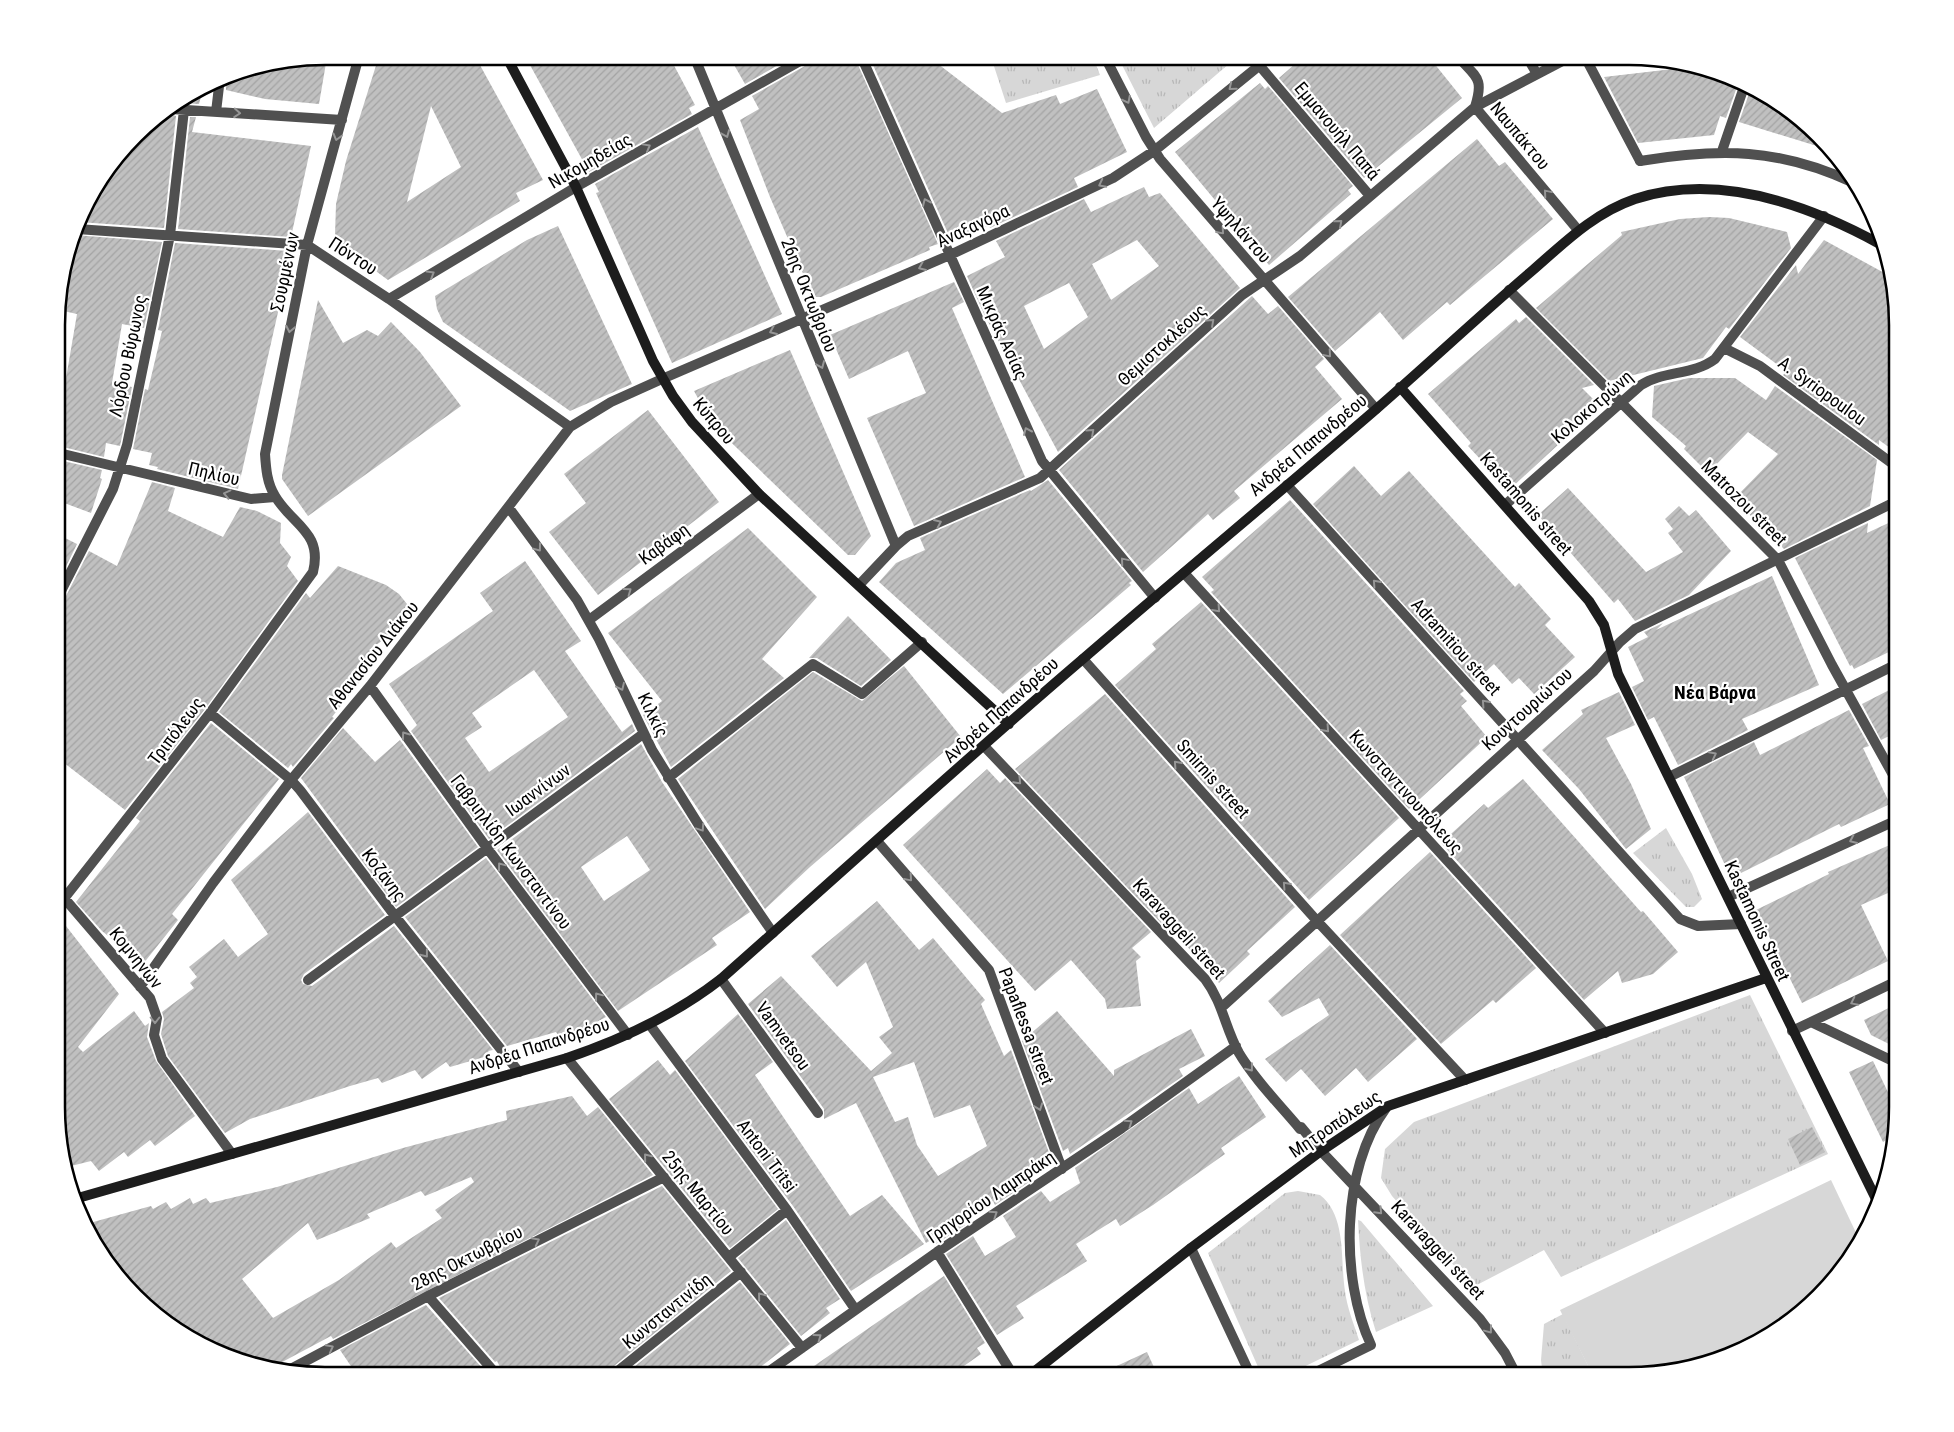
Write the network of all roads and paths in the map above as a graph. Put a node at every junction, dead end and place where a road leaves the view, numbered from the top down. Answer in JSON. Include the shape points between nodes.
{"nodes":[{"id":1,"x":357,"y":65,"type":"edge"},
{"id":2,"x":511,"y":65,"type":"edge"},
{"id":3,"x":698,"y":65,"type":"edge"},
{"id":4,"x":793,"y":65,"type":"edge"},
{"id":5,"x":865,"y":65,"type":"edge"},
{"id":6,"x":1109,"y":65,"type":"edge"},
{"id":7,"x":1259,"y":65,"type":"joint"},
{"id":8,"x":1465,"y":65,"type":"edge"},
{"id":9,"x":1532,"y":65,"type":"edge"},
{"id":10,"x":1554,"y":65,"type":"edge"},
{"id":11,"x":1589,"y":65,"type":"edge"},
{"id":12,"x":1537,"y":74,"type":"junction"},
{"id":13,"x":219,"y":88,"type":"edge"},
{"id":14,"x":1742,"y":91,"type":"edge"},
{"id":15,"x":1475,"y":107,"type":"junction"},
{"id":16,"x":716,"y":109,"type":"junction"},
{"id":17,"x":180,"y":110,"type":"edge"},
{"id":18,"x":184,"y":110,"type":"junction"},
{"id":19,"x":216,"y":112,"type":"junction"},
{"id":20,"x":342,"y":120,"type":"junction"},
{"id":21,"x":1154,"y":151,"type":"junction"},
{"id":22,"x":1722,"y":151,"type":"junction"},
{"id":23,"x":1842,"y":177,"type":"edge"},
{"id":24,"x":576,"y":187,"type":"junction"},
{"id":25,"x":1370,"y":196,"type":"junction"},
{"id":26,"x":1824,"y":216,"type":"junction"},
{"id":27,"x":84,"y":229,"type":"edge"},
{"id":28,"x":1578,"y":230,"type":"junction"},
{"id":29,"x":170,"y":235,"type":"junction"},
{"id":30,"x":1875,"y":241,"type":"edge"},
{"id":31,"x":307,"y":245,"type":"junction"},
{"id":32,"x":950,"y":255,"type":"junction"},
{"id":33,"x":1262,"y":280,"type":"junction"},
{"id":34,"x":1509,"y":290,"type":"junction"},
{"id":35,"x":389,"y":299,"type":"junction"},
{"id":36,"x":801,"y":319,"type":"junction"},
{"id":37,"x":1724,"y":348,"type":"junction"},
{"id":38,"x":662,"y":378,"type":"junction"},
{"id":39,"x":1400,"y":387,"type":"junction"},
{"id":40,"x":1622,"y":402,"type":"junction"},
{"id":41,"x":1376,"y":408,"type":"junction"},
{"id":42,"x":570,"y":427,"type":"junction"},
{"id":43,"x":65,"y":455,"type":"edge"},
{"id":44,"x":1889,"y":461,"type":"edge"},
{"id":45,"x":120,"y":470,"type":"junction"},
{"id":46,"x":1048,"y":471,"type":"junction"},
{"id":47,"x":1286,"y":484,"type":"junction"},
{"id":48,"x":759,"y":494,"type":"junction"},
{"id":49,"x":275,"y":497,"type":"junction"},
{"id":50,"x":1505,"y":505,"type":"junction"},
{"id":51,"x":1889,"y":505,"type":"edge"},
{"id":52,"x":509,"y":508,"type":"junction"},
{"id":53,"x":896,"y":546,"type":"junction"},
{"id":54,"x":1778,"y":560,"type":"junction"},
{"id":55,"x":1184,"y":573,"type":"junction"},
{"id":56,"x":65,"y":582,"type":"edge"},
{"id":57,"x":860,"y":584,"type":"junction"},
{"id":58,"x":1155,"y":598,"type":"junction"},
{"id":59,"x":589,"y":620,"type":"junction"},
{"id":60,"x":922,"y":642,"type":"junction"},
{"id":61,"x":1610,"y":652,"type":"junction"},
{"id":62,"x":1083,"y":659,"type":"junction"},
{"id":63,"x":1889,"y":668,"type":"edge"},
{"id":64,"x":370,"y":686,"type":"junction"},
{"id":65,"x":1846,"y":688,"type":"junction"},
{"id":66,"x":210,"y":713,"type":"junction"},
{"id":67,"x":1009,"y":724,"type":"junction"},
{"id":68,"x":643,"y":734,"type":"junction"},
{"id":69,"x":1518,"y":739,"type":"junction"},
{"id":70,"x":984,"y":746,"type":"junction"},
{"id":71,"x":1889,"y":767,"type":"edge"},
{"id":72,"x":1669,"y":777,"type":"junction"},
{"id":73,"x":668,"y":778,"type":"junction"},
{"id":74,"x":291,"y":780,"type":"junction"},
{"id":75,"x":1889,"y":824,"type":"edge"},
{"id":76,"x":1418,"y":830,"type":"junction"},
{"id":77,"x":877,"y":841,"type":"junction"},
{"id":78,"x":487,"y":848,"type":"junction"},
{"id":79,"x":65,"y":893,"type":"edge"},
{"id":80,"x":1728,"y":897,"type":"junction"},
{"id":81,"x":65,"y":903,"type":"edge"},
{"id":82,"x":395,"y":916,"type":"junction"},
{"id":83,"x":1318,"y":922,"type":"junction"},
{"id":84,"x":1741,"y":924,"type":"junction"},
{"id":85,"x":773,"y":933,"type":"junction"},
{"id":86,"x":1766,"y":978,"type":"junction"},
{"id":87,"x":721,"y":979,"type":"junction"},
{"id":88,"x":308,"y":980,"type":"dead end"},
{"id":89,"x":1889,"y":985,"type":"edge"},
{"id":90,"x":140,"y":987,"type":"junction"},
{"id":91,"x":1222,"y":1007,"type":"junction"},
{"id":92,"x":1811,"y":1022,"type":"junction"},
{"id":93,"x":650,"y":1025,"type":"junction"},
{"id":94,"x":1792,"y":1031,"type":"junction"},
{"id":95,"x":1605,"y":1033,"type":"junction"},
{"id":96,"x":628,"y":1035,"type":"junction"},
{"id":97,"x":1236,"y":1046,"type":"junction"},
{"id":98,"x":567,"y":1058,"type":"junction"},
{"id":99,"x":1889,"y":1059,"type":"edge"},
{"id":100,"x":519,"y":1072,"type":"junction"},
{"id":101,"x":1465,"y":1080,"type":"junction"},
{"id":102,"x":1388,"y":1106,"type":"junction"},
{"id":103,"x":818,"y":1113,"type":"dead end"},
{"id":104,"x":1321,"y":1151,"type":"junction"},
{"id":105,"x":232,"y":1154,"type":"junction"},
{"id":106,"x":1062,"y":1169,"type":"junction"},
{"id":107,"x":664,"y":1177,"type":"junction"},
{"id":108,"x":1356,"y":1186,"type":"junction"},
{"id":109,"x":1874,"y":1194,"type":"edge"},
{"id":110,"x":82,"y":1197,"type":"edge"},
{"id":111,"x":787,"y":1210,"type":"junction"},
{"id":112,"x":1191,"y":1248,"type":"junction"},
{"id":113,"x":937,"y":1252,"type":"junction"},
{"id":114,"x":729,"y":1257,"type":"junction"},
{"id":115,"x":741,"y":1272,"type":"junction"},
{"id":116,"x":428,"y":1296,"type":"junction"},
{"id":117,"x":856,"y":1309,"type":"junction"},
{"id":118,"x":802,"y":1348,"type":"junction"},
{"id":119,"x":298,"y":1365,"type":"edge"},
{"id":120,"x":490,"y":1367,"type":"edge"},
{"id":121,"x":623,"y":1367,"type":"edge"},
{"id":122,"x":775,"y":1367,"type":"edge"},
{"id":123,"x":1007,"y":1367,"type":"edge"},
{"id":124,"x":1041,"y":1367,"type":"edge"},
{"id":125,"x":1247,"y":1367,"type":"edge"},
{"id":126,"x":1326,"y":1367,"type":"edge"},
{"id":127,"x":1512,"y":1367,"type":"edge"}],
"edges":[{"from":1,"to":20,"type":"street","name":"Σουρμένων"},
{"from":2,"to":24,"type":"street","name":"Κύπρου"},
{"from":3,"to":16,"type":"street","name":"26ης Οκτωβρίου"},
{"from":4,"to":16,"type":"street","name":"Νικομηδείας"},
{"from":32,"to":5,"type":"street","name":"Μικράς Ασίας","one_way":true},
{"from":6,"to":21,"type":"street","name":"Υψηλάντου","one_way":true},
{"from":7,"to":21,"type":"street","name":"Αναξαγόρα","one_way":true},
{"from":7,"to":25,"type":"street","name":"Εμμανουήλ Παπά"},
{"from":8,"to":15,"type":"street","name":"Ναυπάκτου","via":[[1479,82],[1480,92]]},
{"from":9,"to":12,"type":"street"},
{"from":10,"to":12,"type":"street","name":"Θεμιστοκλέους"},
{"from":11,"to":22,"type":"street","via":[[1640,161]]},
{"from":12,"to":15,"type":"street","name":"Θεμιστοκλέους"},
{"from":13,"to":19,"type":"street"},
{"from":14,"to":22,"type":"street"},
{"from":15,"to":25,"type":"street","name":"Θεμιστοκλέους"},
{"from":28,"to":15,"type":"street","name":"Ναυπάκτου","one_way":true},
{"from":24,"to":16,"type":"street","name":"Νικομηδείας","one_way":true},
{"from":16,"to":36,"type":"street","name":"26ης Οκτωβρίου","one_way":true},
{"from":17,"to":18,"type":"street"},
{"from":18,"to":19,"type":"street"},
{"from":18,"to":29,"type":"street","name":"Λόρδου Βύρωνος"},
{"from":19,"to":20,"type":"street","one_way":true},
{"from":20,"to":31,"type":"street","name":"Σουρμένων","one_way":true},
{"from":21,"to":32,"type":"street","name":"Αναξαγόρα","one_way":true,"via":[[1092,190]]},
{"from":21,"to":33,"type":"street","name":"Υψηλάντου","one_way":true},
{"from":22,"to":23,"type":"street","via":[[1781,158]]},
{"from":35,"to":24,"type":"street","name":"Νικομηδείας","one_way":true},
{"from":24,"to":38,"type":"street","name":"Κύπρου"},
{"from":33,"to":25,"type":"street","name":"Θεμιστοκλέους","one_way":true,"via":[[1300,256]]},
{"from":26,"to":28,"type":"street","name":"Ανδρέα Παπανδρέου","via":[[1759,195],[1683,191],[1633,200]]},
{"from":26,"to":30,"type":"street","name":"Ανδρέα Παπανδρέου"},
{"from":26,"to":37,"type":"street","name":"Κολοκοτρώνη"},
{"from":27,"to":29,"type":"street","name":"Πόντου"},
{"from":28,"to":34,"type":"street","name":"Ανδρέα Παπανδρέου"},
{"from":29,"to":31,"type":"street","name":"Πόντου"},
{"from":29,"to":45,"type":"street","name":"Λόρδου Βύρωνος"},
{"from":31,"to":35,"type":"street","name":"Πόντου"},
{"from":31,"to":49,"type":"street","name":"Σουρμένων","one_way":true,"via":[[265,454],[267,477]]},
{"from":32,"to":36,"type":"street","name":"Αναξαγόρα","one_way":true},
{"from":46,"to":32,"type":"street","name":"Μικράς Ασίας","one_way":true},
{"from":33,"to":41,"type":"street","name":"Υψηλάντου","one_way":true},
{"from":46,"to":33,"type":"street","name":"Θεμιστοκλέους","one_way":true},
{"from":34,"to":39,"type":"street","name":"Ανδρέα Παπανδρέου"},
{"from":34,"to":40,"type":"street","name":"Matrozou street"},
{"from":35,"to":42,"type":"street","name":"Πόντου"},
{"from":36,"to":38,"type":"street","name":"Αναξαγόρα","one_way":true},
{"from":36,"to":53,"type":"street","name":"26ης Οκτωβρίου","one_way":true},
{"from":37,"to":40,"type":"street","name":"Κολοκοτρώνη","via":[[1708,364],[1649,380]]},
{"from":37,"to":44,"type":"street","name":"A. Syriopoulou","via":[[1760,366]]},
{"from":38,"to":42,"type":"street","name":"Αθανασίου Διάκου","via":[[604,405]]},
{"from":38,"to":48,"type":"street","name":"Κύπρου","via":[[700,433]]},
{"from":39,"to":41,"type":"street","name":"Ανδρέα Παπανδρέου"},
{"from":39,"to":50,"type":"street","name":"Kastamonis street"},
{"from":40,"to":50,"type":"street","name":"Κολοκοτρώνη"},
{"from":40,"to":54,"type":"street","name":"Matrozou street"},
{"from":41,"to":47,"type":"street","name":"Ανδρέα Παπανδρέου"},
{"from":42,"to":52,"type":"street","name":"Αθανασίου Διάκου"},
{"from":43,"to":45,"type":"street","name":"Πηλίου"},
{"from":49,"to":45,"type":"street","name":"Πηλίου","one_way":true,"via":[[251,499]]},
{"from":45,"to":56,"type":"street","name":"Λόρδου Βύρωνος"},
{"from":53,"to":46,"type":"street","name":"Θεμιστοκλέους","one_way":true,"via":[[908,536],[1034,481]]},
{"from":58,"to":46,"type":"street","name":"Μικράς Ασίας","one_way":true},
{"from":47,"to":55,"type":"street","name":"Ανδρέα Παπανδρέου"},
{"from":69,"to":47,"type":"street","name":"Adramitiou street","one_way":true},
{"from":48,"to":57,"type":"street","name":"Κύπρου"},
{"from":59,"to":48,"type":"street","name":"Καβάφη","one_way":true},
{"from":49,"to":66,"type":"street","name":"Τριπόλεως","via":[[316,549],[312,572]]},
{"from":50,"to":61,"type":"street","name":"Kastamonis street","via":[[1597,611]]},
{"from":51,"to":54,"type":"street","name":"Κουντουριώτου"},
{"from":52,"to":59,"type":"street","name":"Κιλκίς","one_way":true},
{"from":52,"to":64,"type":"street","name":"Αθανασίου Διάκου"},
{"from":53,"to":57,"type":"street","name":"Θεμιστοκλέους"},
{"from":54,"to":61,"type":"street","name":"Κουντουριώτου","via":[[1645,623]]},
{"from":54,"to":65,"type":"street","name":"Matrozou street"},
{"from":55,"to":58,"type":"street","name":"Ανδρέα Παπανδρέου"},
{"from":55,"to":76,"type":"street","name":"Κωνσταντινουπόλεως","one_way":true},
{"from":57,"to":60,"type":"street","name":"Κύπρου"},
{"from":58,"to":62,"type":"street","name":"Ανδρέα Παπανδρέου"},
{"from":59,"to":68,"type":"street","name":"Κιλκίς","one_way":true},
{"from":60,"to":67,"type":"street","name":"Κύπρου"},
{"from":60,"to":73,"type":"street","via":[[862,694],[813,664]]},
{"from":61,"to":69,"type":"street","name":"Κουντουριώτου","via":[[1594,672]]},
{"from":61,"to":72,"type":"street","name":"Kastamonis Street"},
{"from":62,"to":67,"type":"street","name":"Ανδρέα Παπανδρέου"},
{"from":83,"to":62,"type":"street","name":"Smirnis street","one_way":true},
{"from":63,"to":65,"type":"street"},
{"from":64,"to":74,"type":"street","name":"Αθανασίου Διάκου"},
{"from":78,"to":64,"type":"street","name":"Γαβριηλίδη Κωνσταντίνου","one_way":true},
{"from":65,"to":71,"type":"street","name":"Matrozou street"},
{"from":72,"to":65,"type":"street","one_way":true},
{"from":66,"to":74,"type":"street","name":"Κοζάνης"},
{"from":66,"to":79,"type":"street","name":"Τριπόλεως"},
{"from":67,"to":70,"type":"street","name":"Ανδρέα Παπανδρέου"},
{"from":68,"to":73,"type":"street","name":"Κιλκίς"},
{"from":68,"to":78,"type":"street","name":"Ιωαννίνων"},
{"from":69,"to":76,"type":"street","name":"Κουντουριώτου"},
{"from":69,"to":84,"type":"street","name":"Adramitiou street","via":[[1680,919],[1698,926]]},
{"from":70,"to":77,"type":"street","name":"Ανδρέα Παπανδρέου"},
{"from":70,"to":91,"type":"street","name":"Karavaggeli street","one_way":true,"via":[[1205,979]]},
{"from":72,"to":80,"type":"street","name":"Kastamonis Street"},
{"from":73,"to":85,"type":"street","name":"Κιλκίς","one_way":true},
{"from":74,"to":82,"type":"street","name":"Κοζάνης"},
{"from":74,"to":90,"type":"street","name":"Αθανασίου Διάκου"},
{"from":75,"to":80,"type":"street","one_way":true},
{"from":76,"to":83,"type":"street","name":"Κουντουριώτου"},
{"from":76,"to":95,"type":"street","name":"Κωνσταντινουπόλεως"},
{"from":77,"to":85,"type":"street","name":"Ανδρέα Παπανδρέου"},
{"from":77,"to":106,"type":"street","name":"Papaflessa street","one_way":true,"via":[[988,970]]},
{"from":78,"to":82,"type":"street","name":"Ιωαννίνων"},
{"from":96,"to":78,"type":"street","name":"Γαβριηλίδη Κωνσταντίνου","one_way":true},
{"from":80,"to":84,"type":"street","name":"Kastamonis Street"},
{"from":81,"to":90,"type":"street","name":"Κομνηνών"},
{"from":82,"to":88,"type":"street","name":"Ιωαννίνων"},
{"from":82,"to":100,"type":"street","name":"Κοζάνης","one_way":true},
{"from":83,"to":91,"type":"street","name":"Κουντουριώτου"},
{"from":83,"to":101,"type":"street","name":"Smirnis street"},
{"from":84,"to":86,"type":"street","name":"Kastamonis Street"},
{"from":85,"to":87,"type":"street","name":"Ανδρέα Παπανδρέου"},
{"from":86,"to":94,"type":"street","name":"Kastamonis Street"},
{"from":86,"to":95,"type":"street","name":"Μητροπόλεως"},
{"from":87,"to":93,"type":"street","name":"Ανδρέα Παπανδρέου","via":[[689,1003]]},
{"from":87,"to":103,"type":"street","name":"Vamvetsou"},
{"from":89,"to":92,"type":"street","one_way":true},
{"from":90,"to":105,"type":"street","name":"Κομνηνών","one_way":true,"via":[[155,1009],[154,1035],[162,1059]]},
{"from":91,"to":97,"type":"street","name":"Karavaggeli street"},
{"from":92,"to":94,"type":"street"},
{"from":92,"to":99,"type":"street"},
{"from":93,"to":96,"type":"street","name":"Ανδρέα Παπανδρέου"},
{"from":93,"to":111,"type":"street","name":"Antoni Tritsi"},
{"from":94,"to":109,"type":"street","name":"Kastamonis Street"},
{"from":95,"to":101,"type":"street","name":"Μητροπόλεως"},
{"from":96,"to":98,"type":"street","name":"Ανδρέα Παπανδρέου"},
{"from":97,"to":104,"type":"street","name":"Karavaggeli street","one_way":true,"via":[[1251,1070]]},
{"from":106,"to":97,"type":"street","name":"Γρηγορίου Λαμπράκη","one_way":true},
{"from":98,"to":100,"type":"street","name":"Ανδρέα Παπανδρέου"},
{"from":107,"to":98,"type":"street","name":"25ης Μαρτίου","one_way":true},
{"from":100,"to":105,"type":"street","name":"Ανδρέα Παπανδρέου"},
{"from":101,"to":102,"type":"street","name":"Μητροπόλεως"},
{"from":102,"to":104,"type":"street","name":"Μητροπόλεως"},
{"from":102,"to":108,"type":"street","via":[[1373,1128]]},
{"from":104,"to":108,"type":"street","name":"Karavaggeli street"},
{"from":104,"to":112,"type":"street","name":"Μητροπόλεως"},
{"from":105,"to":110,"type":"street","name":"Ανδρέα Παπανδρέου"},
{"from":113,"to":106,"type":"street","name":"Γρηγορίου Λαμπράκη","one_way":true},
{"from":107,"to":114,"type":"street","name":"25ης Μαρτίου"},
{"from":116,"to":107,"type":"street","name":"28ης Οκτωβρίου","one_way":true},
{"from":108,"to":126,"type":"street","via":[[1350,1233],[1352,1270],[1359,1308],[1371,1345]]},
{"from":108,"to":127,"type":"street","name":"Karavaggeli street","one_way":true,"via":[[1480,1319]]},
{"from":111,"to":114,"type":"street"},
{"from":111,"to":117,"type":"street","name":"Antoni Tritsi"},
{"from":112,"to":124,"type":"street","name":"Μητροπόλεως"},
{"from":112,"to":125,"type":"street"},
{"from":113,"to":117,"type":"street","name":"Γρηγορίου Λαμπράκη"},
{"from":113,"to":123,"type":"street"},
{"from":114,"to":115,"type":"street","name":"25ης Μαρτίου"},
{"from":118,"to":115,"type":"street","name":"25ης Μαρτίου","one_way":true},
{"from":115,"to":121,"type":"street","name":"Κωνσταντινίδη"},
{"from":119,"to":116,"type":"street","name":"28ης Οκτωβρίου","one_way":true},
{"from":116,"to":120,"type":"street"},
{"from":118,"to":117,"type":"street","name":"Γρηγορίου Λαμπράκη","one_way":true},
{"from":118,"to":122,"type":"street","name":"Γρηγορίου Λαμπράκη"}]}
